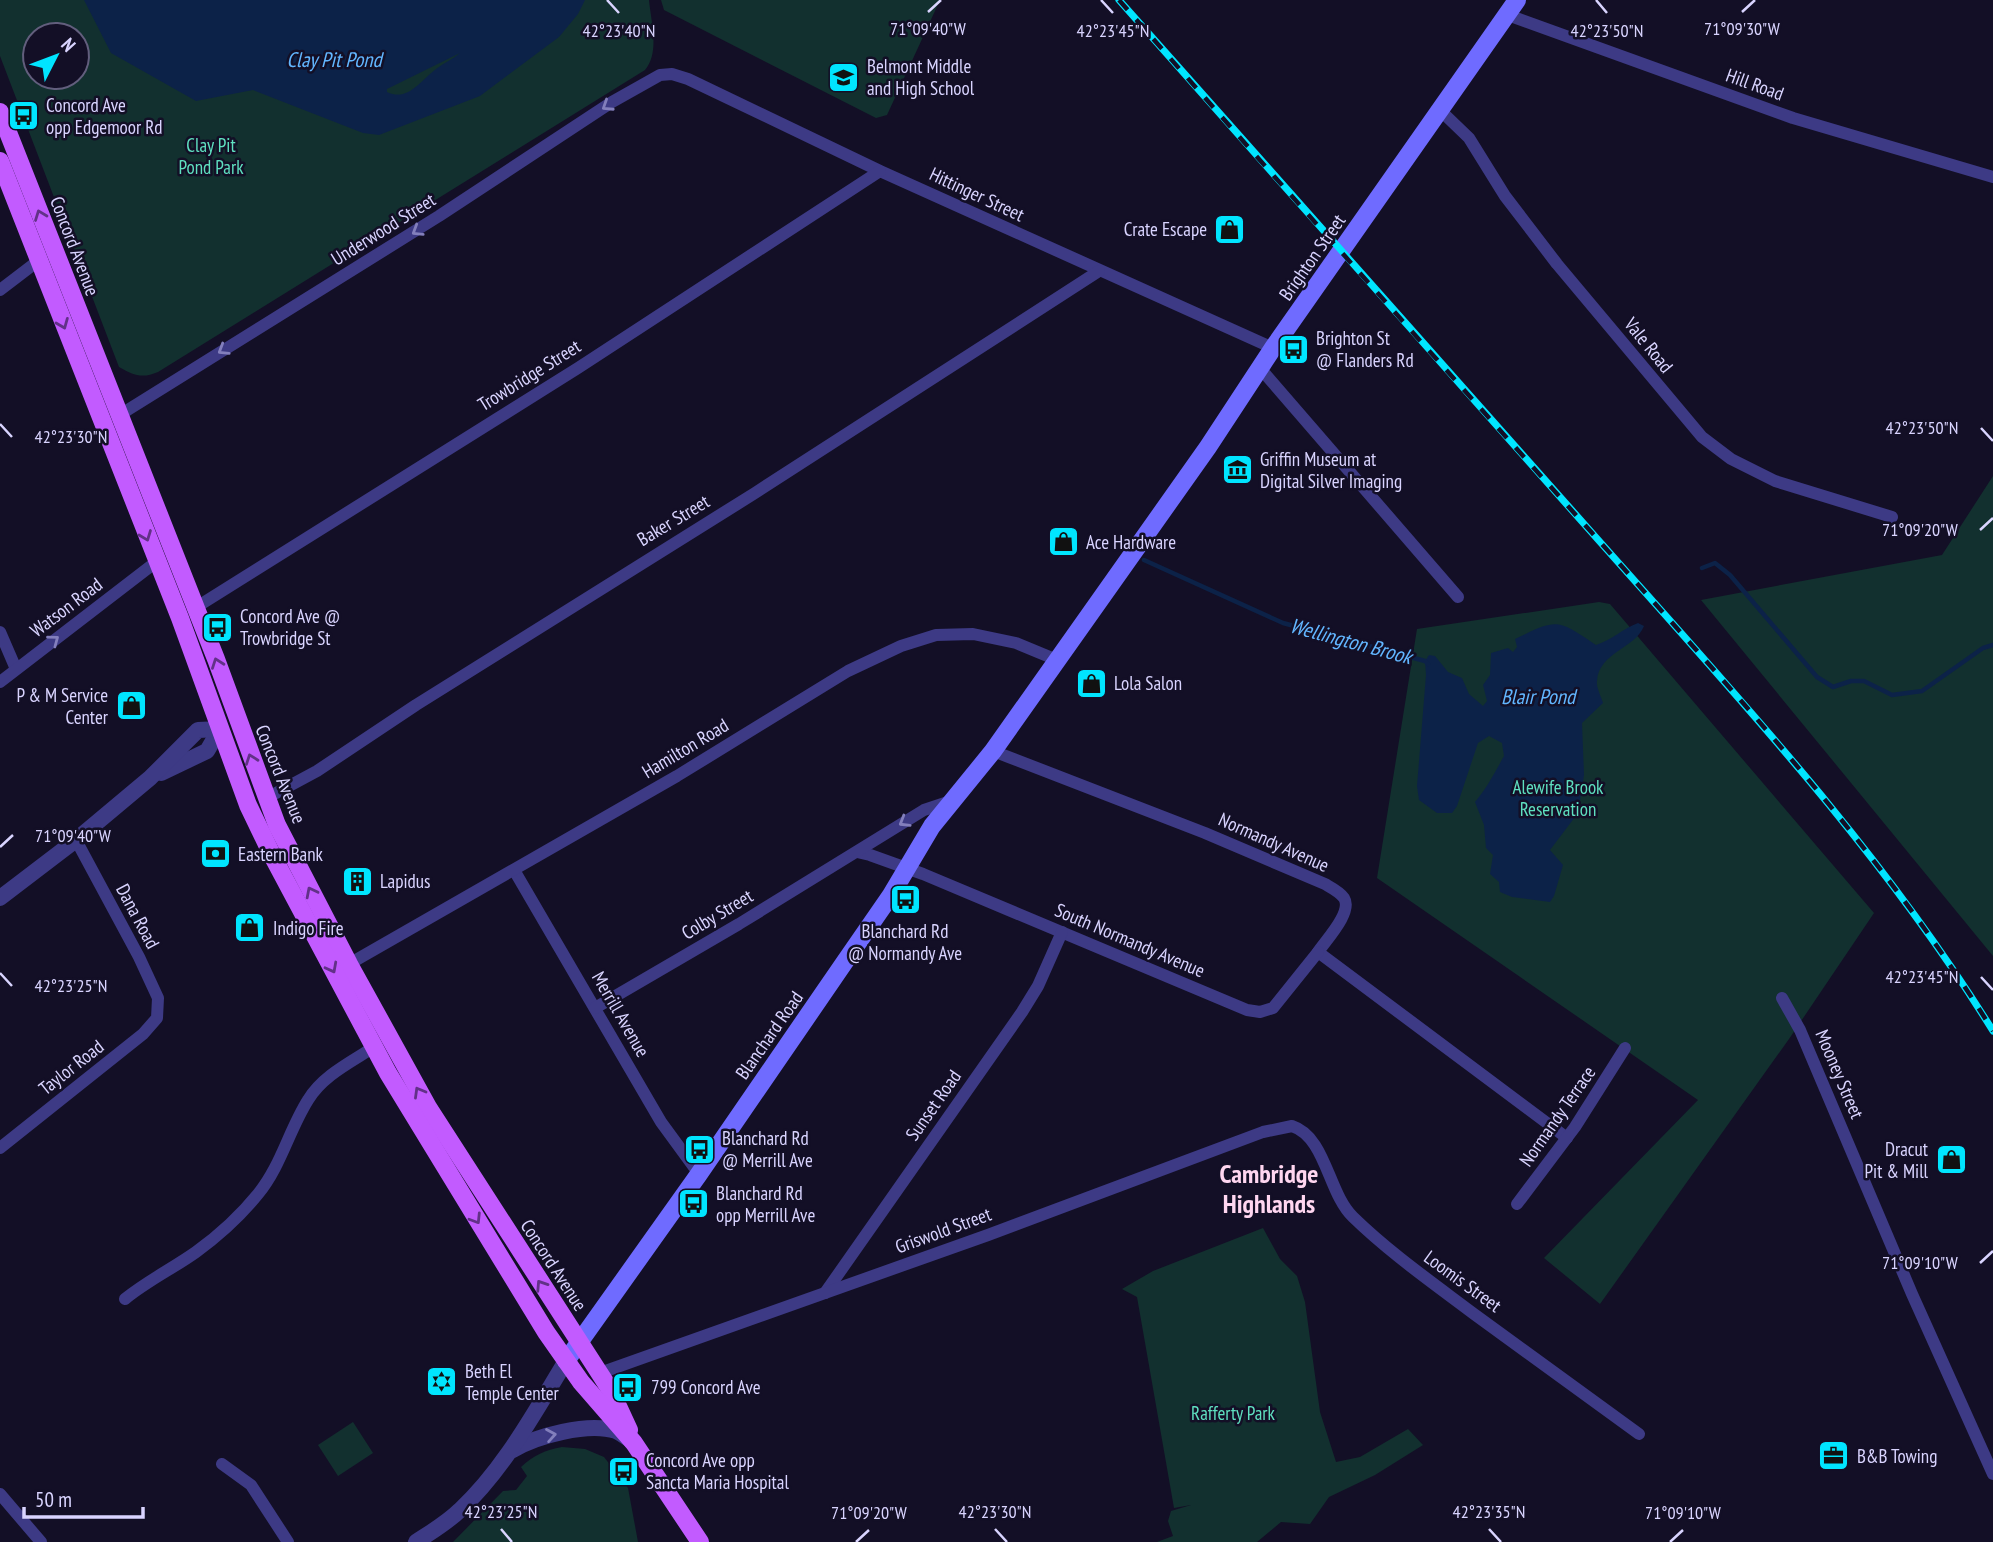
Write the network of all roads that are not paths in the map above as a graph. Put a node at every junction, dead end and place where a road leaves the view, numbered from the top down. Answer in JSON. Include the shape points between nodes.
{"nodes":[{"id":1,"x":1512,"y":8,"type":"edge"},
{"id":2,"x":667,"y":73,"type":"joint"},
{"id":3,"x":1441,"y":111,"type":"junction"},
{"id":4,"x":0,"y":112,"type":"edge"},
{"id":5,"x":0,"y":161,"type":"edge"},
{"id":6,"x":880,"y":171,"type":"junction"},
{"id":7,"x":1993,"y":177,"type":"edge"},
{"id":8,"x":53,"y":249,"type":"junction"},
{"id":9,"x":38,"y":261,"type":"junction"},
{"id":10,"x":1099,"y":271,"type":"junction"},
{"id":11,"x":0,"y":290,"type":"edge"},
{"id":12,"x":1273,"y":348,"type":"junction"},
{"id":13,"x":1260,"y":368,"type":"junction"},
{"id":14,"x":110,"y":419,"type":"junction"},
{"id":15,"x":1892,"y":517,"type":"dead end"},
{"id":16,"x":1142,"y":538,"type":"joint"},
{"id":17,"x":171,"y":550,"type":"junction"},
{"id":18,"x":156,"y":562,"type":"junction"},
{"id":19,"x":1458,"y":597,"type":"dead end"},
{"id":20,"x":195,"y":608,"type":"junction"},
{"id":21,"x":180,"y":618,"type":"junction"},
{"id":22,"x":0,"y":632,"type":"edge"},
{"id":23,"x":1057,"y":660,"type":"junction"},
{"id":24,"x":16,"y":669,"type":"junction"},
{"id":25,"x":0,"y":682,"type":"edge"},
{"id":26,"x":237,"y":719,"type":"junction"},
{"id":27,"x":220,"y":729,"type":"junction"},
{"id":28,"x":993,"y":751,"type":"junction"},
{"id":29,"x":954,"y":800,"type":"junction"},
{"id":30,"x":257,"y":802,"type":"junction"},
{"id":31,"x":76,"y":840,"type":"junction"},
{"id":32,"x":857,"y":852,"type":"junction"},
{"id":33,"x":907,"y":868,"type":"junction"},
{"id":34,"x":514,"y":870,"type":"junction"},
{"id":35,"x":0,"y":898,"type":"edge"},
{"id":36,"x":1062,"y":932,"type":"junction"},
{"id":37,"x":1318,"y":953,"type":"junction"},
{"id":38,"x":349,"y":964,"type":"junction"},
{"id":39,"x":1782,"y":998,"type":"dead end"},
{"id":40,"x":595,"y":1008,"type":"junction"},
{"id":41,"x":158,"y":1012,"type":"joint"},
{"id":42,"x":374,"y":1047,"type":"junction"},
{"id":43,"x":1625,"y":1048,"type":"dead end"},
{"id":44,"x":1299,"y":1128,"type":"joint"},
{"id":45,"x":1567,"y":1138,"type":"junction"},
{"id":46,"x":0,"y":1148,"type":"edge"},
{"id":47,"x":699,"y":1174,"type":"junction"},
{"id":48,"x":1517,"y":1205,"type":"dead end"},
{"id":49,"x":825,"y":1293,"type":"junction"},
{"id":50,"x":125,"y":1299,"type":"dead end"},
{"id":51,"x":579,"y":1342,"type":"junction"},
{"id":52,"x":566,"y":1362,"type":"junction"},
{"id":53,"x":600,"y":1373,"type":"junction"},
{"id":54,"x":1639,"y":1434,"type":"dead end"},
{"id":55,"x":634,"y":1443,"type":"junction"},
{"id":56,"x":508,"y":1454,"type":"junction"},
{"id":57,"x":222,"y":1464,"type":"dead end"},
{"id":58,"x":1993,"y":1474,"type":"edge"},
{"id":59,"x":0,"y":1494,"type":"edge"},
{"id":60,"x":41,"y":1542,"type":"edge"},
{"id":61,"x":288,"y":1542,"type":"edge"},
{"id":62,"x":416,"y":1542,"type":"edge"},
{"id":63,"x":700,"y":1542,"type":"edge"}],
"edges":[{"from":1,"to":3,"type":"main road","name":"Brighton Street"},
{"from":1,"to":7,"type":"street","name":"Hill Road","via":[[1793,118]]},
{"from":2,"to":6,"type":"street","name":"Hittinger Street"},
{"from":2,"to":14,"type":"street","name":"Underwood Street","one_way":true,"via":[[612,102],[439,216]]},
{"from":3,"to":12,"type":"main road","name":"Brighton Street"},
{"from":3,"to":15,"type":"street","name":"Vale Road","via":[[1469,138],[1505,196],[1557,264],[1702,437],[1731,459],[1775,481]]},
{"from":8,"to":4,"type":"main road","name":"Concord Avenue","one_way":true},
{"from":5,"to":9,"type":"main road","name":"Concord Avenue"},
{"from":6,"to":10,"type":"street","name":"Hittinger Street"},
{"from":6,"to":20,"type":"street","name":"Trowbridge Street","via":[[578,368]]},
{"from":8,"to":9,"type":"main road"},
{"from":8,"to":14,"type":"main road","name":"Concord Avenue"},
{"from":9,"to":11,"type":"street"},
{"from":9,"to":14,"type":"main road","name":"Concord Avenue","one_way":true},
{"from":10,"to":12,"type":"street","name":"Hittinger Street"},
{"from":10,"to":30,"type":"street","name":"Baker Street","via":[[317,771]]},
{"from":12,"to":13,"type":"main road","name":"Brighton Street"},
{"from":13,"to":16,"type":"main road","name":"Brighton Street"},
{"from":13,"to":19,"type":"street"},
{"from":14,"to":17,"type":"main road","name":"Concord Avenue"},
{"from":14,"to":18,"type":"main road","name":"Concord Avenue","one_way":true},
{"from":16,"to":23,"type":"main road","name":"Blanchard Road"},
{"from":17,"to":18,"type":"main road"},
{"from":17,"to":20,"type":"main road","name":"Concord Avenue"},
{"from":18,"to":21,"type":"main road","name":"Concord Avenue"},
{"from":24,"to":18,"type":"street","name":"Watson Road","one_way":true},
{"from":20,"to":21,"type":"main road"},
{"from":26,"to":20,"type":"main road","name":"Concord Avenue","one_way":true},
{"from":21,"to":27,"type":"main road","name":"Concord Avenue"},
{"from":22,"to":24,"type":"street"},
{"from":23,"to":28,"type":"main road","name":"Blanchard Road"},
{"from":23,"to":34,"type":"street","name":"Hamilton Road","via":[[1016,643],[973,634],[936,635],[901,646],[848,671]]},
{"from":24,"to":25,"type":"street","name":"Watson Road"},
{"from":26,"to":27,"type":"main road"},
{"from":30,"to":26,"type":"main road","name":"Concord Avenue","one_way":true},
{"from":27,"to":30,"type":"main road","name":"Concord Avenue"},
{"from":27,"to":31,"type":"street","via":[[207,751],[150,778]]},
{"from":28,"to":29,"type":"main road","name":"Blanchard Road"},
{"from":28,"to":37,"type":"street","name":"Normandy Avenue","via":[[1205,833],[1343,895],[1346,913]]},
{"from":29,"to":32,"type":"street","name":"Colby Street","one_way":true,"via":[[924,810]]},
{"from":29,"to":33,"type":"main road","name":"Blanchard Road"},
{"from":38,"to":30,"type":"main road","name":"Concord Avenue","one_way":true},
{"from":30,"to":42,"type":"main road","name":"Concord Avenue","one_way":true,"via":[[273,857]]},
{"from":31,"to":35,"type":"street"},
{"from":31,"to":41,"type":"street","name":"Dana Road","via":[[149,978],[158,998]]},
{"from":32,"to":33,"type":"street"},
{"from":32,"to":40,"type":"street","name":"Colby Street"},
{"from":33,"to":36,"type":"street","name":"South Normandy Avenue"},
{"from":33,"to":47,"type":"main road","name":"Blanchard Road"},
{"from":34,"to":38,"type":"street","name":"Hamilton Road"},
{"from":34,"to":40,"type":"street","name":"Merrill Avenue"},
{"from":36,"to":37,"type":"street","name":"South Normandy Avenue","via":[[1260,1012],[1273,1008]]},
{"from":36,"to":49,"type":"street","name":"Sunset Road","via":[[1022,1012]]},
{"from":37,"to":45,"type":"street"},
{"from":51,"to":38,"type":"main road","name":"Concord Avenue","one_way":true,"via":[[439,1125]]},
{"from":39,"to":58,"type":"street","name":"Mooney Street"},
{"from":40,"to":47,"type":"street","name":"Merrill Avenue","via":[[662,1122]]},
{"from":41,"to":46,"type":"street","name":"Taylor Road","via":[[143,1034]]},
{"from":42,"to":50,"type":"street","via":[[324,1080],[308,1098],[258,1195],[196,1252]]},
{"from":42,"to":52,"type":"main road","name":"Concord Avenue","one_way":true},
{"from":43,"to":45,"type":"street","name":"Normandy Terrace"},
{"from":44,"to":49,"type":"street","name":"Griswold Street","via":[[1263,1132]]},
{"from":44,"to":54,"type":"street","name":"Loomis Street","via":[[1324,1162],[1336,1195],[1351,1216],[1409,1266]]},
{"from":45,"to":48,"type":"street","name":"Normandy Terrace"},
{"from":47,"to":51,"type":"main road","name":"Blanchard Road"},
{"from":49,"to":53,"type":"street","name":"Griswold Street"},
{"from":51,"to":52,"type":"main road","name":"Blanchard Road"},
{"from":51,"to":53,"type":"main road","name":"Concord Avenue"},
{"from":52,"to":55,"type":"main road","name":"Concord Avenue"},
{"from":52,"to":56,"type":"street","name":"Blanchard Road"},
{"from":53,"to":55,"type":"main road","name":"Concord Avenue"},
{"from":56,"to":55,"type":"street","one_way":true,"via":[[544,1435],[598,1428],[617,1431]]},
{"from":55,"to":63,"type":"main road","name":"Concord Avenue"},
{"from":56,"to":62,"type":"street","name":"Blanchard Road","via":[[459,1511]]},
{"from":57,"to":61,"type":"street","via":[[251,1485]]},
{"from":59,"to":60,"type":"street"}]}
